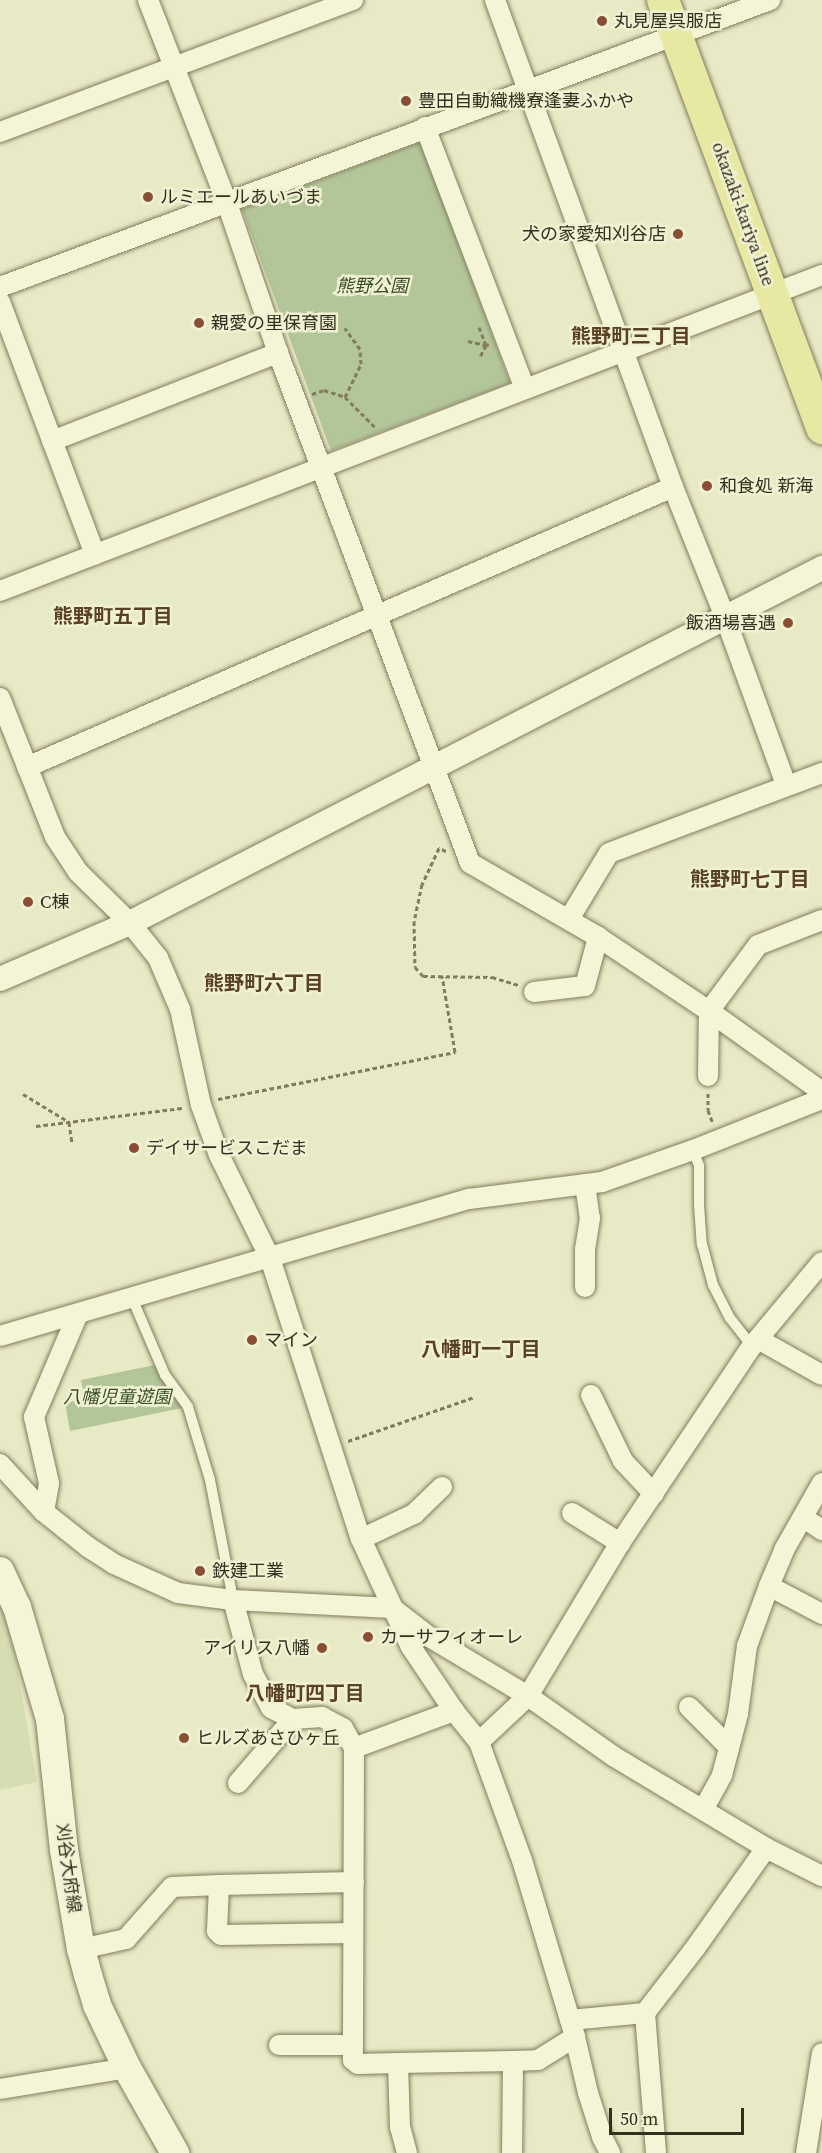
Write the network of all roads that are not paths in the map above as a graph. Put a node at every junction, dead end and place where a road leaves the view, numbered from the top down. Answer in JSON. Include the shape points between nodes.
{"nodes":[{"id":1,"x":148,"y":0,"type":"edge"},
{"id":2,"x":352,"y":0,"type":"edge"},
{"id":3,"x":495,"y":0,"type":"edge"},
{"id":4,"x":663,"y":0,"type":"edge"},
{"id":5,"x":770,"y":0,"type":"edge"},
{"id":6,"x":676,"y":35,"type":"junction"},
{"id":7,"x":173,"y":68,"type":"junction"},
{"id":8,"x":528,"y":89,"type":"junction"},
{"id":9,"x":425,"y":127,"type":"junction"},
{"id":10,"x":0,"y":132,"type":"edge"},
{"id":11,"x":227,"y":203,"type":"junction"},
{"id":12,"x":822,"y":274,"type":"edge"},
{"id":13,"x":0,"y":287,"type":"edge"},
{"id":14,"x":773,"y":294,"type":"junction"},
{"id":15,"x":0,"y":302,"type":"edge"},
{"id":16,"x":626,"y":351,"type":"junction"},
{"id":17,"x":278,"y":353,"type":"junction"},
{"id":18,"x":525,"y":388,"type":"junction"},
{"id":19,"x":822,"y":428,"type":"edge"},
{"id":20,"x":52,"y":441,"type":"junction"},
{"id":21,"x":322,"y":466,"type":"junction"},
{"id":22,"x":673,"y":487,"type":"junction"},
{"id":23,"x":94,"y":555,"type":"junction"},
{"id":24,"x":822,"y":568,"type":"edge"},
{"id":25,"x":0,"y":591,"type":"edge"},
{"id":26,"x":377,"y":617,"type":"junction"},
{"id":27,"x":725,"y":617,"type":"junction"},
{"id":28,"x":0,"y":698,"type":"edge"},
{"id":29,"x":27,"y":767,"type":"junction"},
{"id":30,"x":434,"y":768,"type":"junction"},
{"id":31,"x":822,"y":773,"type":"edge"},
{"id":32,"x":786,"y":785,"type":"junction"},
{"id":33,"x":569,"y":919,"type":"junction"},
{"id":34,"x":822,"y":920,"type":"edge"},
{"id":35,"x":130,"y":923,"type":"junction"},
{"id":36,"x":598,"y":937,"type":"junction"},
{"id":37,"x":0,"y":979,"type":"edge"},
{"id":38,"x":534,"y":992,"type":"road end"},
{"id":39,"x":709,"y":1011,"type":"junction"},
{"id":40,"x":708,"y":1076,"type":"road end"},
{"id":41,"x":822,"y":1092,"type":"edge"},
{"id":42,"x":822,"y":1099,"type":"edge"},
{"id":43,"x":693,"y":1150,"type":"junction"},
{"id":44,"x":585,"y":1184,"type":"junction"},
{"id":45,"x":270,"y":1258,"type":"junction"},
{"id":46,"x":822,"y":1262,"type":"edge"},
{"id":47,"x":585,"y":1287,"type":"dead end"},
{"id":48,"x":132,"y":1298,"type":"junction"},
{"id":49,"x":78,"y":1314,"type":"junction"},
{"id":50,"x":0,"y":1336,"type":"edge"},
{"id":51,"x":755,"y":1343,"type":"junction"},
{"id":52,"x":822,"y":1376,"type":"edge"},
{"id":53,"x":591,"y":1395,"type":"dead end"},
{"id":54,"x":0,"y":1464,"type":"edge"},
{"id":55,"x":822,"y":1484,"type":"edge"},
{"id":56,"x":442,"y":1487,"type":"dead end"},
{"id":57,"x":654,"y":1494,"type":"junction"},
{"id":58,"x":44,"y":1512,"type":"junction"},
{"id":59,"x":572,"y":1513,"type":"dead end"},
{"id":60,"x":804,"y":1518,"type":"junction"},
{"id":61,"x":822,"y":1530,"type":"edge"},
{"id":62,"x":361,"y":1539,"type":"junction"},
{"id":63,"x":620,"y":1543,"type":"junction"},
{"id":64,"x":0,"y":1571,"type":"edge"},
{"id":65,"x":769,"y":1586,"type":"junction"},
{"id":66,"x":233,"y":1600,"type":"junction"},
{"id":67,"x":392,"y":1608,"type":"junction"},
{"id":68,"x":822,"y":1614,"type":"edge"},
{"id":69,"x":528,"y":1696,"type":"junction"},
{"id":70,"x":689,"y":1707,"type":"dead end"},
{"id":71,"x":454,"y":1711,"type":"junction"},
{"id":72,"x":293,"y":1719,"type":"junction"},
{"id":73,"x":479,"y":1742,"type":"junction"},
{"id":74,"x":729,"y":1747,"type":"junction"},
{"id":75,"x":354,"y":1748,"type":"junction"},
{"id":76,"x":238,"y":1783,"type":"dead end"},
{"id":77,"x":704,"y":1808,"type":"junction"},
{"id":78,"x":766,"y":1848,"type":"junction"},
{"id":79,"x":822,"y":1875,"type":"edge"},
{"id":80,"x":354,"y":1882,"type":"junction"},
{"id":81,"x":219,"y":1885,"type":"junction"},
{"id":82,"x":353,"y":1934,"type":"junction"},
{"id":83,"x":81,"y":1949,"type":"junction"},
{"id":84,"x":645,"y":2013,"type":"junction"},
{"id":85,"x":572,"y":2028,"type":"junction"},
{"id":86,"x":279,"y":2045,"type":"dead end"},
{"id":87,"x":353,"y":2045,"type":"junction"},
{"id":88,"x":822,"y":2053,"type":"edge"},
{"id":89,"x":513,"y":2061,"type":"junction"},
{"id":90,"x":398,"y":2063,"type":"junction"},
{"id":91,"x":127,"y":2068,"type":"junction"},
{"id":92,"x":0,"y":2089,"type":"edge"},
{"id":93,"x":175,"y":2153,"type":"edge"},
{"id":94,"x":407,"y":2153,"type":"edge"},
{"id":95,"x":512,"y":2153,"type":"edge"},
{"id":96,"x":610,"y":2153,"type":"edge"},
{"id":97,"x":656,"y":2153,"type":"edge"},
{"id":98,"x":806,"y":2153,"type":"edge"}],
"edges":[{"from":1,"to":7,"type":"street"},
{"from":2,"to":7,"type":"street"},
{"from":3,"to":8,"type":"street"},
{"from":4,"to":6,"type":"main road","name":"okazaki-kariya line"},
{"from":5,"to":6,"type":"street"},
{"from":6,"to":8,"type":"street"},
{"from":6,"to":14,"type":"main road","name":"okazaki-kariya line"},
{"from":7,"to":10,"type":"street"},
{"from":7,"to":11,"type":"street"},
{"from":8,"to":9,"type":"street"},
{"from":8,"to":16,"type":"street"},
{"from":9,"to":11,"type":"street"},
{"from":9,"to":18,"type":"street"},
{"from":11,"to":13,"type":"street"},
{"from":11,"to":17,"type":"street"},
{"from":12,"to":14,"type":"street"},
{"from":14,"to":16,"type":"street"},
{"from":14,"to":19,"type":"main road","name":"okazaki-kariya line"},
{"from":15,"to":20,"type":"street"},
{"from":16,"to":18,"type":"street"},
{"from":16,"to":22,"type":"street"},
{"from":17,"to":20,"type":"street"},
{"from":17,"to":21,"type":"street"},
{"from":18,"to":21,"type":"street"},
{"from":20,"to":23,"type":"street"},
{"from":21,"to":23,"type":"street"},
{"from":21,"to":26,"type":"street"},
{"from":22,"to":26,"type":"street"},
{"from":22,"to":27,"type":"street"},
{"from":23,"to":25,"type":"street"},
{"from":24,"to":27,"type":"street"},
{"from":26,"to":29,"type":"street"},
{"from":26,"to":30,"type":"street"},
{"from":27,"to":30,"type":"street"},
{"from":27,"to":32,"type":"street"},
{"from":28,"to":29,"type":"street"},
{"from":29,"to":35,"type":"street","via":[[55,837],[78,872]]},
{"from":30,"to":33,"type":"street","via":[[470,863]]},
{"from":30,"to":35,"type":"street"},
{"from":31,"to":32,"type":"street"},
{"from":32,"to":33,"type":"street","via":[[609,852]]},
{"from":33,"to":36,"type":"street"},
{"from":34,"to":39,"type":"street","via":[[758,945]]},
{"from":35,"to":37,"type":"street"},
{"from":35,"to":45,"type":"street","via":[[158,958],[180,1009],[201,1105],[219,1155]]},
{"from":36,"to":38,"type":"street","via":[[585,986]]},
{"from":36,"to":39,"type":"street"},
{"from":39,"to":40,"type":"street"},
{"from":39,"to":41,"type":"street"},
{"from":42,"to":43,"type":"street"},
{"from":43,"to":44,"type":"street","via":[[602,1182]]},
{"from":43,"to":51,"type":"lane","via":[[699,1166],[702,1244],[713,1285],[730,1318]]},
{"from":44,"to":45,"type":"street","via":[[469,1199]]},
{"from":44,"to":47,"type":"street","via":[[590,1218]]},
{"from":45,"to":48,"type":"street"},
{"from":45,"to":62,"type":"street"},
{"from":46,"to":51,"type":"street"},
{"from":48,"to":49,"type":"street"},
{"from":48,"to":66,"type":"lane","via":[[165,1374],[188,1407],[210,1480]]},
{"from":49,"to":50,"type":"street"},
{"from":49,"to":58,"type":"street","via":[[34,1416],[49,1484]]},
{"from":51,"to":52,"type":"street"},
{"from":51,"to":57,"type":"street"},
{"from":53,"to":57,"type":"street","via":[[623,1461]]},
{"from":54,"to":58,"type":"street"},
{"from":55,"to":60,"type":"street"},
{"from":56,"to":62,"type":"street","via":[[414,1514]]},
{"from":57,"to":63,"type":"street"},
{"from":58,"to":66,"type":"street","via":[[88,1547],[145,1579],[178,1593]]},
{"from":59,"to":63,"type":"street"},
{"from":60,"to":61,"type":"street"},
{"from":60,"to":65,"type":"street","via":[[784,1550]]},
{"from":62,"to":67,"type":"street"},
{"from":63,"to":69,"type":"street"},
{"from":64,"to":83,"type":"main road","name":"刈谷大府線","via":[[17,1607],[50,1719],[64,1850]]},
{"from":65,"to":68,"type":"street"},
{"from":65,"to":74,"type":"street","via":[[747,1646],[738,1714]]},
{"from":66,"to":67,"type":"street"},
{"from":66,"to":72,"type":"street","via":[[253,1674],[272,1708]]},
{"from":67,"to":69,"type":"street","via":[[432,1638]]},
{"from":67,"to":71,"type":"street","via":[[411,1647]]},
{"from":69,"to":73,"type":"street"},
{"from":69,"to":77,"type":"street","via":[[614,1756]]},
{"from":70,"to":74,"type":"street"},
{"from":71,"to":73,"type":"street"},
{"from":71,"to":75,"type":"street"},
{"from":72,"to":75,"type":"street","via":[[322,1717],[343,1728]]},
{"from":72,"to":76,"type":"street"},
{"from":73,"to":85,"type":"street","via":[[522,1860]]},
{"from":74,"to":77,"type":"street","via":[[722,1775]]},
{"from":75,"to":80,"type":"street"},
{"from":77,"to":78,"type":"street"},
{"from":78,"to":79,"type":"street"},
{"from":78,"to":84,"type":"street"},
{"from":80,"to":81,"type":"street"},
{"from":80,"to":82,"type":"street"},
{"from":81,"to":82,"type":"street","via":[[217,1931],[221,1935]]},
{"from":81,"to":83,"type":"street","via":[[172,1887],[126,1939]]},
{"from":82,"to":87,"type":"street"},
{"from":83,"to":91,"type":"main road","name":"刈谷大府線","via":[[97,2005]]},
{"from":84,"to":85,"type":"street"},
{"from":84,"to":97,"type":"street"},
{"from":85,"to":89,"type":"street","via":[[538,2060]]},
{"from":85,"to":96,"type":"street","via":[[602,2138]]},
{"from":86,"to":87,"type":"street"},
{"from":87,"to":90,"type":"street","via":[[353,2060],[358,2064]]},
{"from":88,"to":98,"type":"street"},
{"from":89,"to":90,"type":"street"},
{"from":89,"to":95,"type":"street"},
{"from":90,"to":94,"type":"street","via":[[400,2127]]},
{"from":91,"to":92,"type":"street"},
{"from":91,"to":93,"type":"main road","name":"刈谷大府線"}]}
